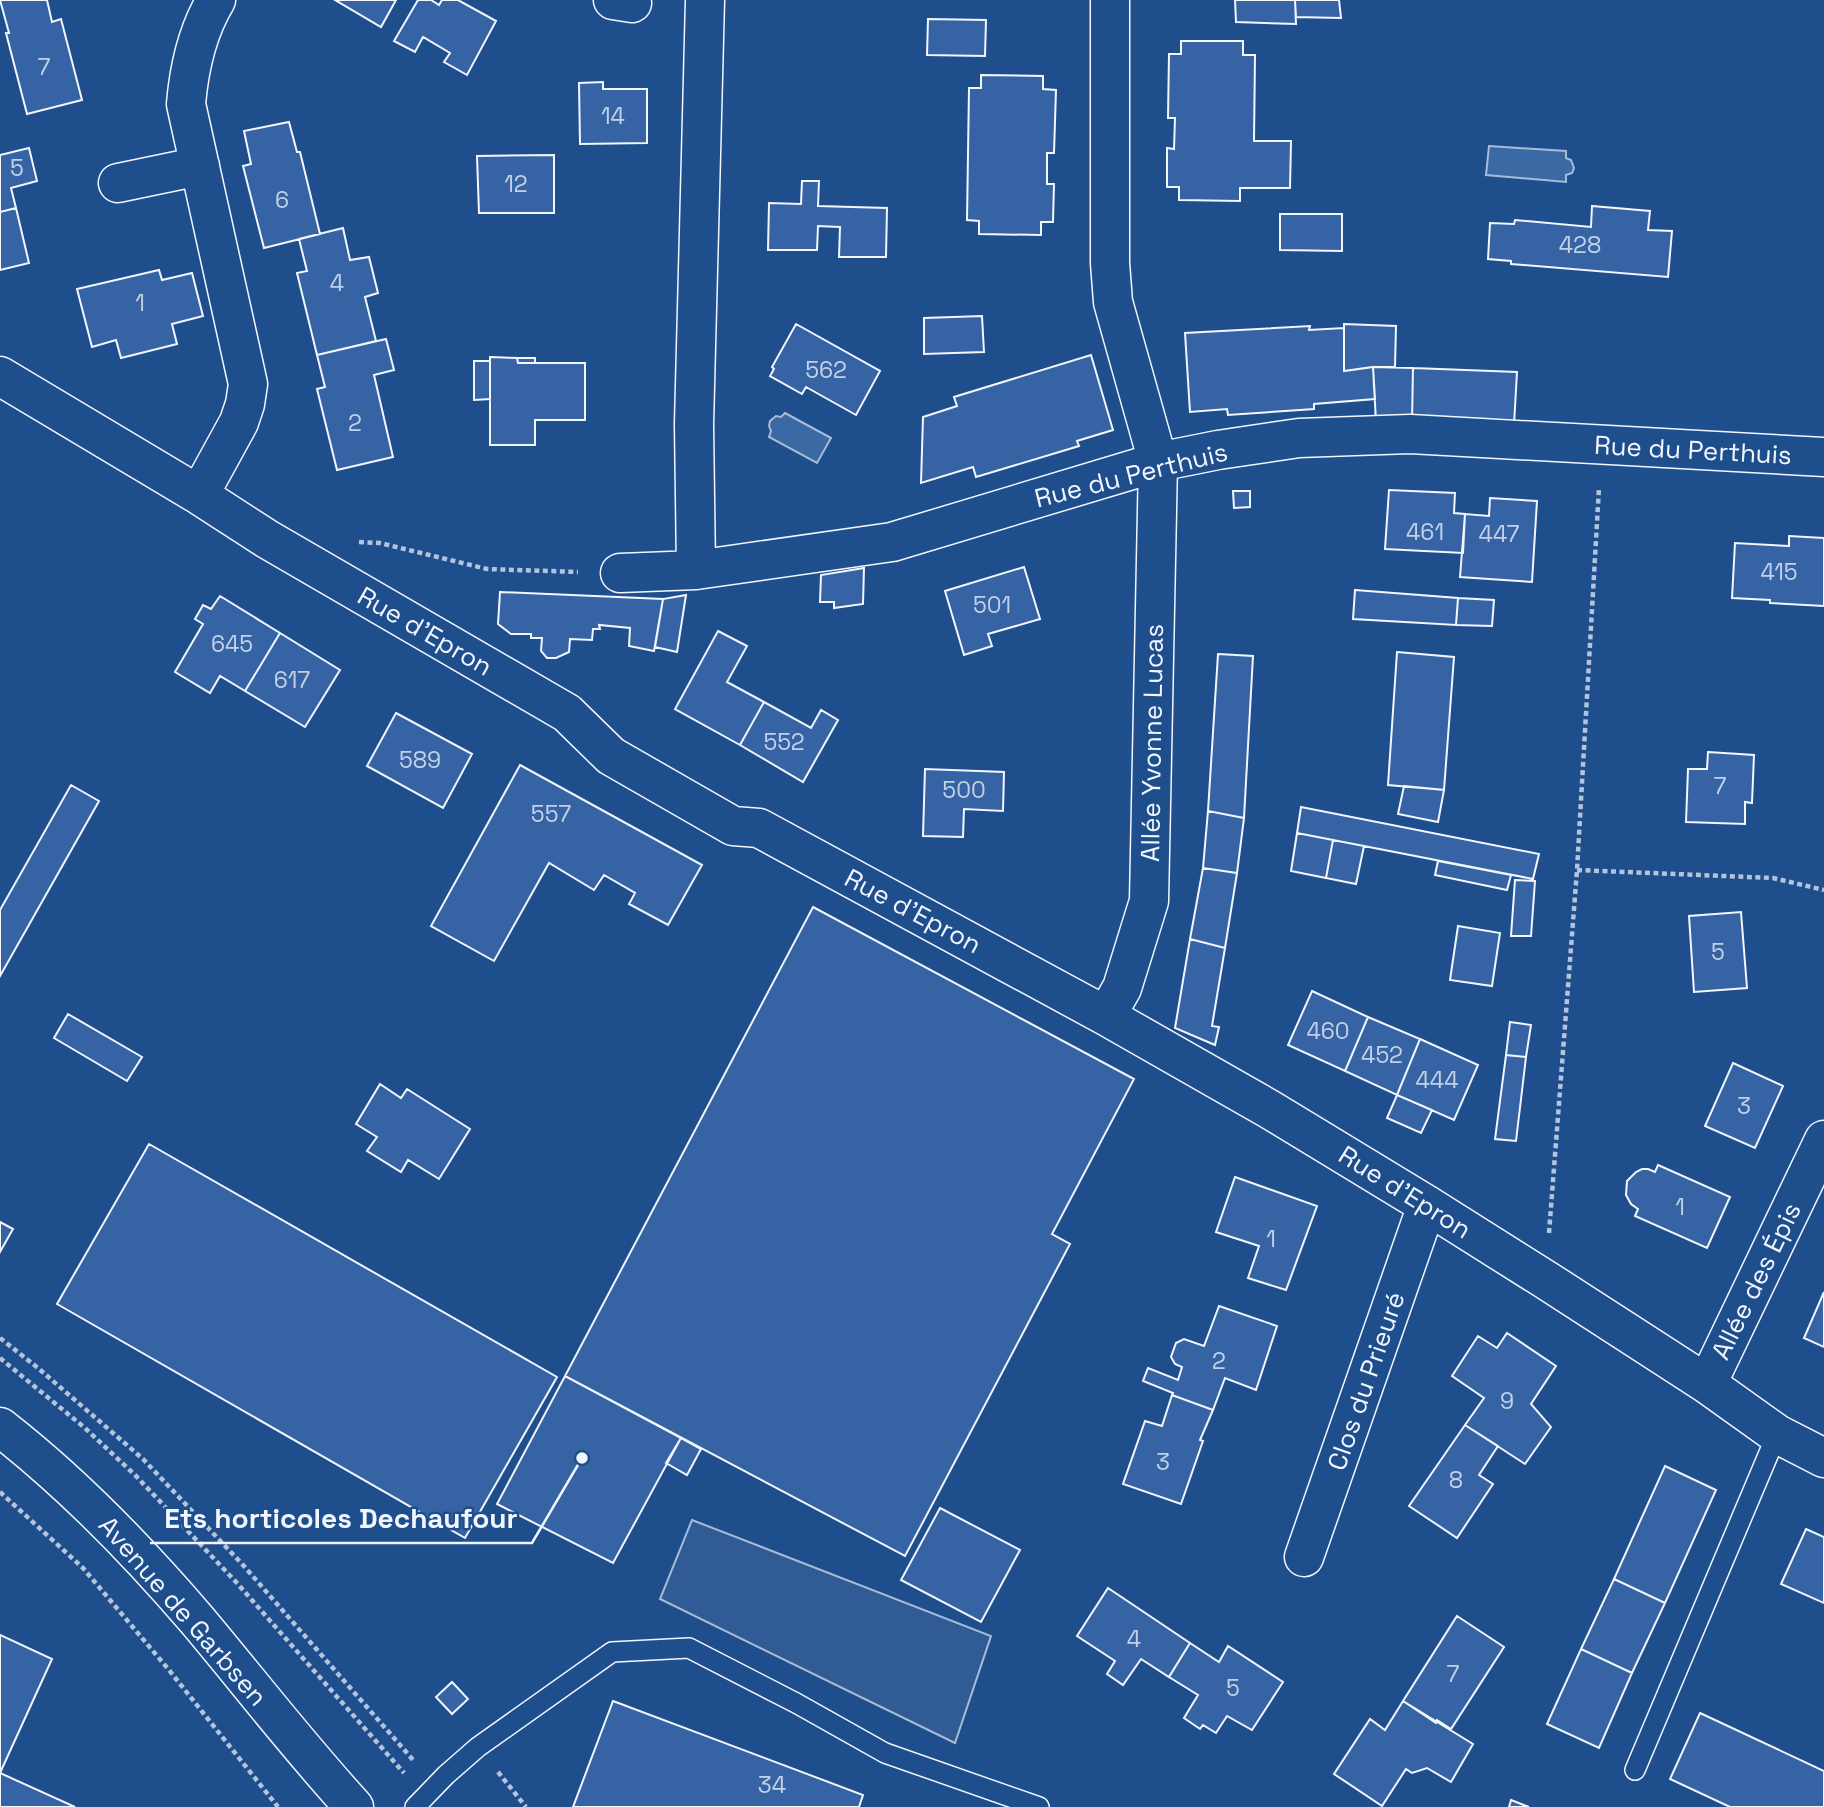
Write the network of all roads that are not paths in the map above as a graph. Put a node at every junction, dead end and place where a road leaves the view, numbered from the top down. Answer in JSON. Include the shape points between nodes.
{"nodes":[{"id":1,"x":216,"y":0,"type":"edge"},
{"id":2,"x":705,"y":0,"type":"edge"},
{"id":3,"x":1110,"y":0,"type":"edge"},
{"id":4,"x":200,"y":166,"type":"junction"},
{"id":5,"x":118,"y":183,"type":"dead end"},
{"id":6,"x":0,"y":376,"type":"edge"},
{"id":7,"x":1824,"y":457,"type":"edge"},
{"id":8,"x":1158,"y":462,"type":"junction"},
{"id":9,"x":199,"y":495,"type":"junction"},
{"id":10,"x":696,"y":570,"type":"junction"},
{"id":11,"x":620,"y":573,"type":"road end"},
{"id":12,"x":1107,"y":1016,"type":"junction"},
{"id":13,"x":1824,"y":1140,"type":"edge"},
{"id":14,"x":1427,"y":1205,"type":"junction"},
{"id":15,"x":1707,"y":1384,"type":"junction"},
{"id":16,"x":0,"y":1427,"type":"edge"},
{"id":17,"x":1777,"y":1434,"type":"junction"},
{"id":18,"x":1824,"y":1458,"type":"edge"},
{"id":19,"x":1304,"y":1556,"type":"dead end"},
{"id":20,"x":1635,"y":1770,"type":"dead end"},
{"id":21,"x":354,"y":1807,"type":"edge"},
{"id":22,"x":415,"y":1807,"type":"edge"},
{"id":23,"x":1039,"y":1807,"type":"edge"}],
"edges":[{"from":1,"to":4,"type":"street","via":[[188,81],[186,104]]},
{"from":2,"to":10,"type":"street","via":[[694,424]]},
{"from":3,"to":8,"type":"street","name":"Allée Yvonne Lucas","via":[[1113,302]]},
{"from":4,"to":5,"type":"street"},
{"from":4,"to":9,"type":"street","via":[[248,384],[239,422]]},
{"from":6,"to":9,"type":"street","name":"Rue d'Epron"},
{"from":7,"to":8,"type":"street","name":"Rue du Perthuis","via":[[1409,434],[1299,438]]},
{"from":8,"to":10,"type":"street","name":"Rue du Perthuis","via":[[892,542]]},
{"from":8,"to":12,"type":"street","name":"Allée Yvonne Lucas","via":[[1149,901],[1122,988]]},
{"from":9,"to":12,"type":"street","name":"Rue d'Epron","via":[[567,713],[611,756],[733,826],[759,828]]},
{"from":10,"to":11,"type":"street","name":"Rue du Perthuis"},
{"from":12,"to":14,"type":"street","name":"Rue d'Epron"},
{"from":13,"to":15,"type":"street","name":"Allée des Épis"},
{"from":14,"to":15,"type":"street","name":"Rue d'Epron"},
{"from":14,"to":19,"type":"street","name":"Clos du Prieuré"},
{"from":15,"to":17,"type":"street","name":"Rue d'Epron"},
{"from":16,"to":21,"type":"street","name":"Avenue de Garbsen","via":[[34,1453],[125,1540]]},
{"from":17,"to":18,"type":"street","name":"Rue d'Epron"},
{"from":17,"to":20,"type":"lane"},
{"from":22,"to":23,"type":"lane","via":[[478,1747],[611,1652],[689,1647],[885,1753]]}]}
